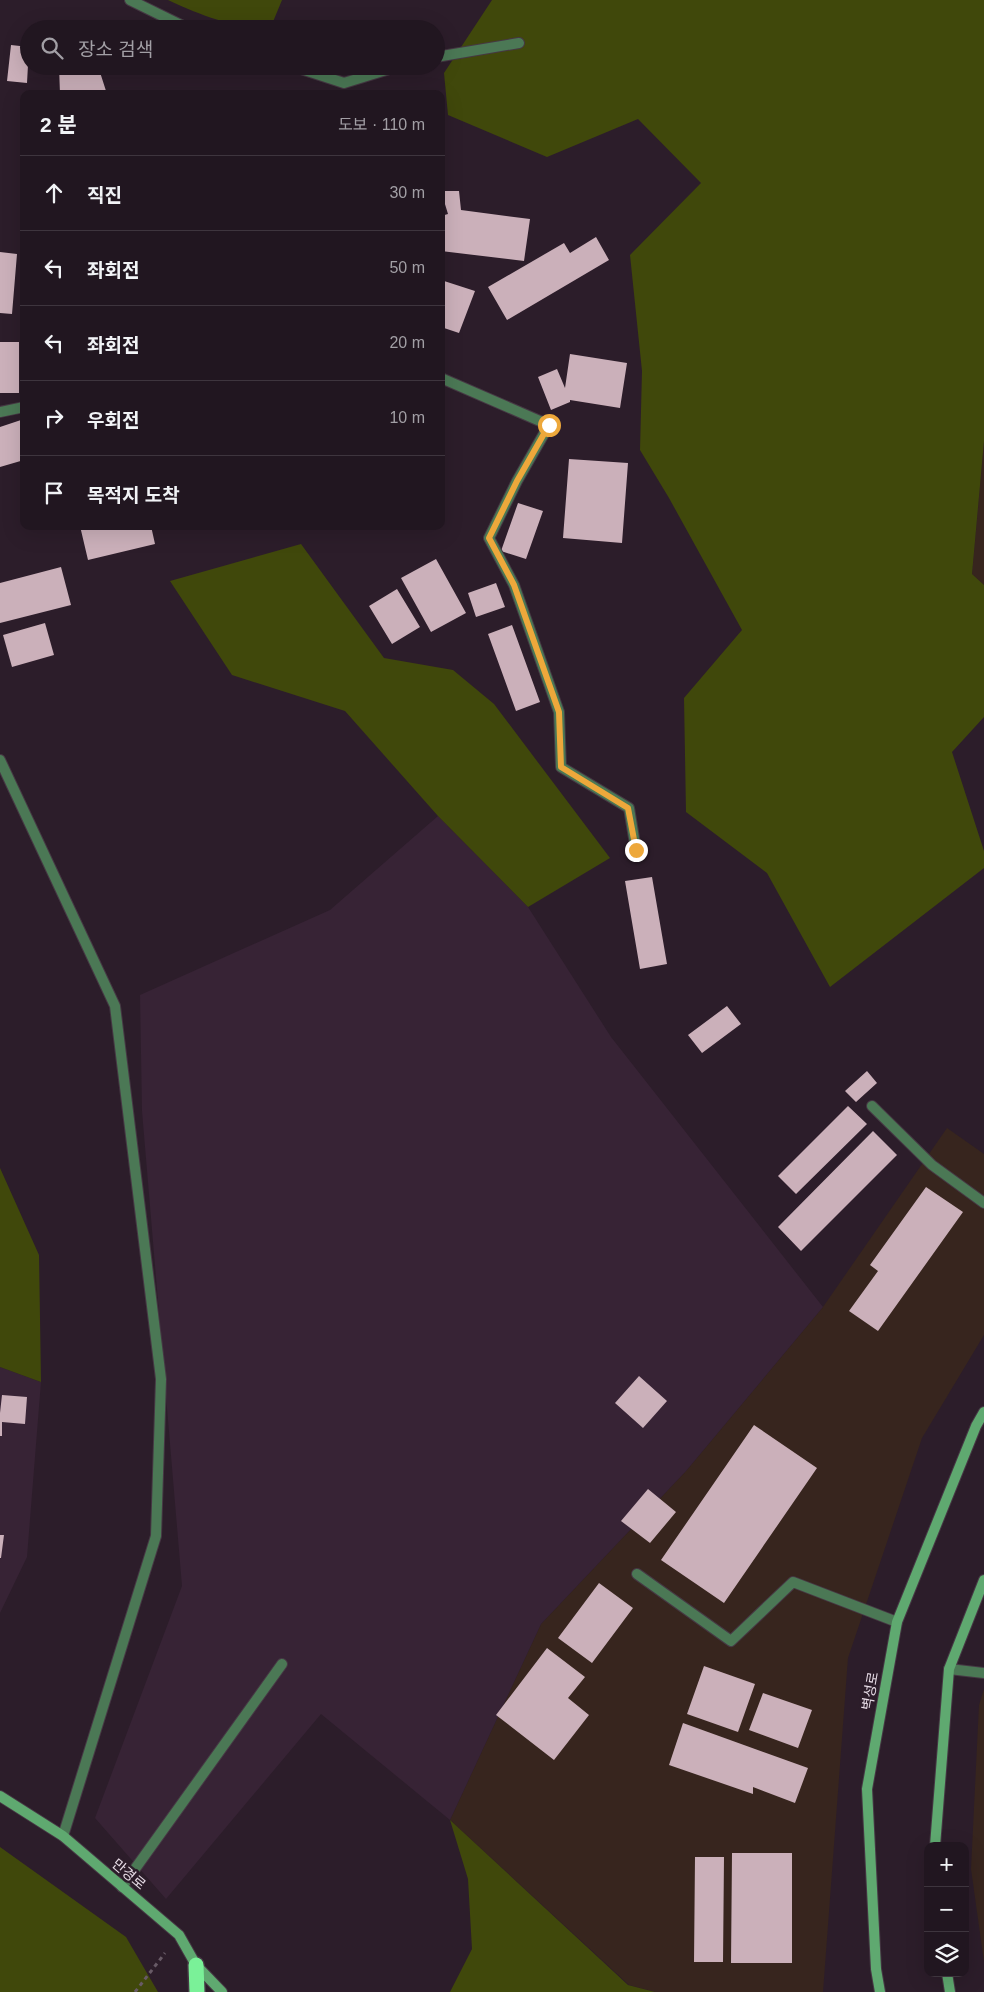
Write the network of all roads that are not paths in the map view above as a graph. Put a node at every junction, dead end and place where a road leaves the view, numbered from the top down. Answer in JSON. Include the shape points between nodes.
{"nodes":[{"id":1,"x":130,"y":0,"type":"edge"},
{"id":2,"x":171,"y":20,"type":"edge"},
{"id":3,"x":519,"y":43,"type":"dead end"},
{"id":4,"x":445,"y":55,"type":"edge"},
{"id":5,"x":320,"y":75,"type":"edge"},
{"id":6,"x":370,"y":75,"type":"edge"},
{"id":7,"x":445,"y":380,"type":"edge"},
{"id":8,"x":20,"y":408,"type":"edge"},
{"id":9,"x":0,"y":412,"type":"edge"},
{"id":10,"x":0,"y":760,"type":"edge"},
{"id":11,"x":636,"y":850,"type":"dead end"},
{"id":12,"x":872,"y":1106,"type":"dead end"},
{"id":13,"x":984,"y":1203,"type":"edge"},
{"id":14,"x":984,"y":1412,"type":"edge"},
{"id":15,"x":637,"y":1574,"type":"dead end"},
{"id":16,"x":984,"y":1580,"type":"edge"},
{"id":17,"x":896,"y":1622,"type":"junction"},
{"id":18,"x":282,"y":1664,"type":"dead end"},
{"id":19,"x":949,"y":1669,"type":"junction"},
{"id":20,"x":984,"y":1673,"type":"edge"},
{"id":21,"x":0,"y":1796,"type":"edge"},
{"id":22,"x":63,"y":1836,"type":"junction"},
{"id":23,"x":935,"y":1842,"type":"edge"},
{"id":24,"x":122,"y":1887,"type":"junction"},
{"id":25,"x":196,"y":1965,"type":"junction"},
{"id":26,"x":948,"y":1977,"type":"edge"},
{"id":27,"x":197,"y":1992,"type":"edge"},
{"id":28,"x":222,"y":1992,"type":"edge"},
{"id":29,"x":880,"y":1992,"type":"edge"},
{"id":30,"x":950,"y":1992,"type":"edge"}],
"edges":[{"from":1,"to":2,"type":"street"},
{"from":3,"to":4,"type":"street"},
{"from":5,"to":6,"type":"street","via":[[344,83]]},
{"from":7,"to":11,"type":"street","via":[[549,425],[489,538],[514,585],[559,712],[561,767],[628,808]]},
{"from":8,"to":9,"type":"street"},
{"from":10,"to":22,"type":"street","via":[[115,1006],[162,1379],[156,1536]]},
{"from":12,"to":13,"type":"street","via":[[932,1165]]},
{"from":14,"to":17,"type":"main road","name":"벽성로"},
{"from":15,"to":17,"type":"street","via":[[731,1641],[793,1582]]},
{"from":16,"to":19,"type":"main road"},
{"from":17,"to":29,"type":"main road","name":"벽성로","via":[[867,1789],[876,1970]]},
{"from":18,"to":24,"type":"street"},
{"from":19,"to":20,"type":"street"},
{"from":19,"to":23,"type":"main road"},
{"from":21,"to":22,"type":"main road","name":"만경로"},
{"from":22,"to":24,"type":"main road","name":"만경로"},
{"from":24,"to":25,"type":"main road","name":"만경로","via":[[179,1935]]},
{"from":25,"to":27,"type":"highway"},
{"from":25,"to":28,"type":"main road","name":"만경로"},
{"from":26,"to":30,"type":"main road"}]}
